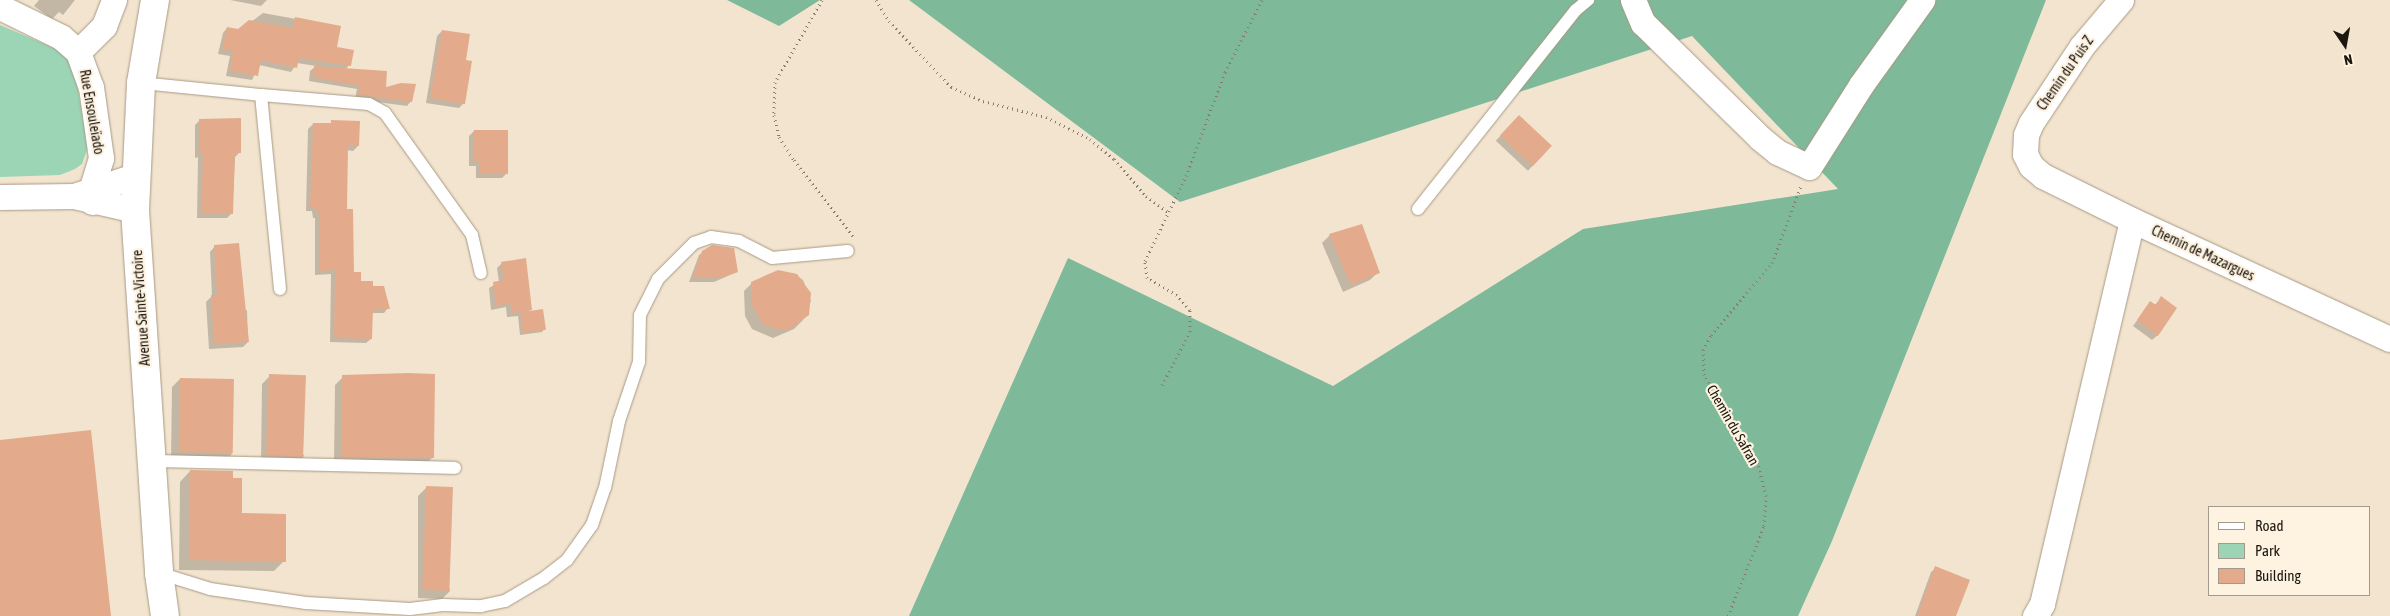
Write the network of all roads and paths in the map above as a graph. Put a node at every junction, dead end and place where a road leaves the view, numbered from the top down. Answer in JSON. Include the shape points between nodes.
{"nodes":[{"id":1,"x":114,"y":0,"type":"edge"},
{"id":2,"x":155,"y":0,"type":"edge"},
{"id":3,"x":822,"y":0,"type":"edge"},
{"id":4,"x":876,"y":0,"type":"edge"},
{"id":5,"x":1262,"y":0,"type":"edge"},
{"id":6,"x":1588,"y":0,"type":"edge"},
{"id":7,"x":1633,"y":0,"type":"edge"},
{"id":8,"x":1922,"y":0,"type":"edge"},
{"id":9,"x":2122,"y":0,"type":"edge"},
{"id":10,"x":0,"y":8,"type":"edge"},
{"id":11,"x":78,"y":52,"type":"junction"},
{"id":12,"x":141,"y":83,"type":"junction"},
{"id":13,"x":261,"y":95,"type":"junction"},
{"id":14,"x":2025,"y":154,"type":"joint"},
{"id":15,"x":1809,"y":167,"type":"junction"},
{"id":16,"x":134,"y":176,"type":"junction"},
{"id":17,"x":86,"y":196,"type":"junction"},
{"id":18,"x":0,"y":197,"type":"edge"},
{"id":19,"x":1418,"y":209,"type":"dead end"},
{"id":20,"x":134,"y":210,"type":"junction"},
{"id":21,"x":1169,"y":213,"type":"junction"},
{"id":22,"x":2132,"y":220,"type":"junction"},
{"id":23,"x":848,"y":251,"type":"joint"},
{"id":24,"x":480,"y":273,"type":"dead end"},
{"id":25,"x":280,"y":289,"type":"dead end"},
{"id":26,"x":2390,"y":339,"type":"edge"},
{"id":27,"x":1162,"y":385,"type":"dead end"},
{"id":28,"x":151,"y":461,"type":"junction"},
{"id":29,"x":455,"y":468,"type":"dead end"},
{"id":30,"x":159,"y":574,"type":"junction"},
{"id":31,"x":411,"y":612,"type":"edge"},
{"id":32,"x":165,"y":616,"type":"edge"},
{"id":33,"x":1728,"y":616,"type":"edge"},
{"id":34,"x":2035,"y":616,"type":"edge"}],
"edges":[{"from":1,"to":11,"type":"street","via":[[104,26]]},
{"from":2,"to":12,"type":"street","name":"Avenue Sainte-Victoire"},
{"from":3,"to":23,"type":"path","via":[[775,82],[774,115],[779,138],[857,242],[859,250]]},
{"from":4,"to":21,"type":"path","via":[[889,21],[951,87],[983,101],[1046,118],[1090,139],[1114,159],[1146,196]]},
{"from":5,"to":21,"type":"path","via":[[1225,72]]},
{"from":6,"to":19,"type":"lane","via":[[1576,10]]},
{"from":7,"to":15,"type":"street","via":[[1643,23],[1760,138],[1777,152]]},
{"from":8,"to":15,"type":"street","via":[[1861,85]]},
{"from":9,"to":14,"type":"street","name":"Chemin du Puis Z","via":[[2082,46],[2048,95],[2026,135]]},
{"from":10,"to":11,"type":"street","name":"Rue Ensouleïado","via":[[61,37]]},
{"from":11,"to":17,"type":"street","name":"Rue Ensouleïado","via":[[91,88],[101,158]]},
{"from":12,"to":13,"type":"lane"},
{"from":12,"to":16,"type":"street","name":"Avenue Sainte-Victoire"},
{"from":13,"to":24,"type":"lane","via":[[369,104],[385,113],[472,234]]},
{"from":13,"to":25,"type":"lane"},
{"from":14,"to":22,"type":"street","name":"Chemin de Mazargues","via":[[2031,166],[2043,176]]},
{"from":15,"to":33,"type":"path","name":"Chemin du Safran","via":[[1772,262],[1711,335],[1703,350],[1704,375],[1758,464],[1766,496],[1764,526]]},
{"from":16,"to":17,"type":"street"},
{"from":16,"to":20,"type":"street","name":"Avenue Sainte-Victoire"},
{"from":17,"to":18,"type":"street"},
{"from":17,"to":20,"type":"street"},
{"from":20,"to":28,"type":"street","name":"Avenue Sainte-Victoire"},
{"from":21,"to":27,"type":"path","via":[[1144,269],[1147,278],[1177,295],[1190,310],[1190,332]]},
{"from":22,"to":26,"type":"street","name":"Chemin de Mazargues"},
{"from":22,"to":34,"type":"street","via":[[2042,604]]},
{"from":23,"to":31,"type":"lane","via":[[772,258],[739,241],[711,237],[694,243],[658,279],[640,315],[639,362],[619,421],[605,488],[592,525],[567,560],[505,601],[481,606],[444,605]]},
{"from":28,"to":29,"type":"lane"},
{"from":28,"to":30,"type":"street","name":"Avenue Sainte-Victoire"},
{"from":30,"to":31,"type":"lane","via":[[210,589],[306,603]]},
{"from":30,"to":32,"type":"street","name":"Avenue Sainte-Victoire"}]}
